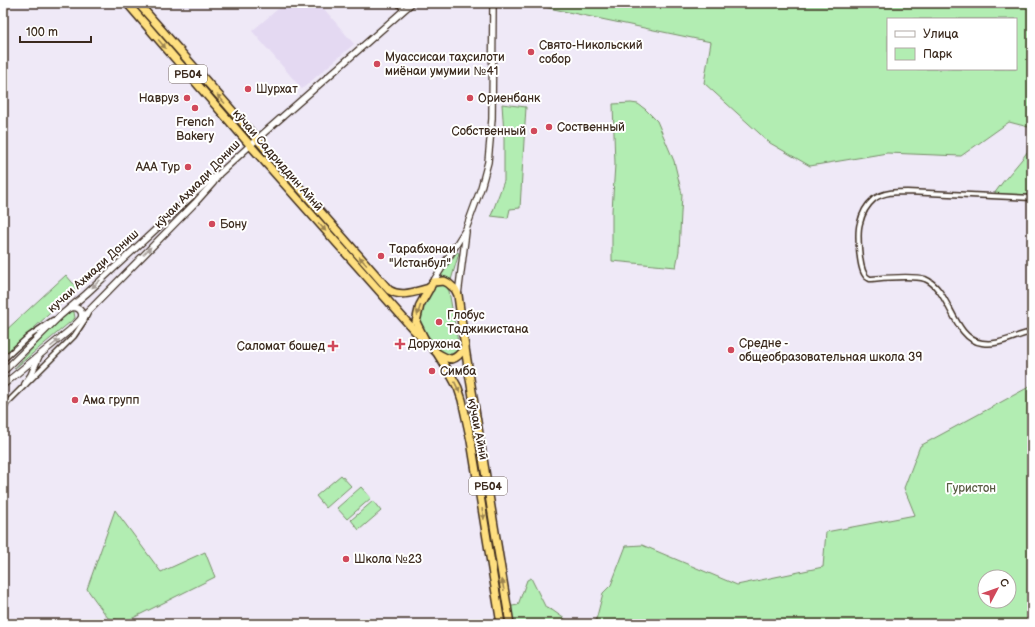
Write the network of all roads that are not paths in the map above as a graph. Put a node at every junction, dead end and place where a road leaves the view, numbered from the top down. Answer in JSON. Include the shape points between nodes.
{"nodes":[{"id":1,"x":128,"y":3,"type":"edge"},
{"id":2,"x":138,"y":3,"type":"edge"},
{"id":3,"x":398,"y":3,"type":"edge"},
{"id":4,"x":412,"y":3,"type":"edge"},
{"id":5,"x":493,"y":3,"type":"edge"},
{"id":6,"x":404,"y":10,"type":"junction"},
{"id":7,"x":256,"y":139,"type":"junction"},
{"id":8,"x":250,"y":145,"type":"junction"},
{"id":9,"x":219,"y":174,"type":"junction"},
{"id":10,"x":1032,"y":198,"type":"edge"},
{"id":11,"x":466,"y":229,"type":"junction"},
{"id":12,"x":432,"y":285,"type":"junction"},
{"id":13,"x":458,"y":295,"type":"junction"},
{"id":14,"x":70,"y":308,"type":"junction"},
{"id":15,"x":91,"y":308,"type":"junction"},
{"id":16,"x":60,"y":316,"type":"junction"},
{"id":17,"x":81,"y":319,"type":"junction"},
{"id":18,"x":1032,"y":332,"type":"edge"},
{"id":19,"x":425,"y":340,"type":"junction"},
{"id":20,"x":465,"y":348,"type":"junction"},
{"id":21,"x":40,"y":354,"type":"junction"},
{"id":22,"x":437,"y":354,"type":"junction"},
{"id":23,"x":3,"y":360,"type":"edge"},
{"id":24,"x":3,"y":372,"type":"edge"},
{"id":25,"x":25,"y":384,"type":"junction"},
{"id":26,"x":3,"y":385,"type":"edge"},
{"id":27,"x":3,"y":407,"type":"edge"},
{"id":28,"x":501,"y":624,"type":"edge"},
{"id":29,"x":510,"y":624,"type":"edge"}],
"edges":[{"from":1,"to":8,"type":"highway","name":"кӯчаи Садриддин Айнӣ","number":"РБ04","one_way":true},
{"from":7,"to":2,"type":"highway","name":"кӯчаи Садриддин Айнӣ","number":"РБ04","one_way":true},
{"from":3,"to":6,"type":"street"},
{"from":4,"to":6,"type":"street","name":"кӯчаи Аҳмади Дониш"},
{"from":5,"to":11,"type":"street","via":[[490,147],[484,180]]},
{"from":6,"to":7,"type":"street","name":"кӯчаи Аҳмади Дониш"},
{"from":7,"to":8,"type":"street","name":"кӯчаи Аҳмади Дониш"},
{"from":12,"to":7,"type":"highway","name":"кӯчаи Садриддин Айнӣ","number":"РБ04","one_way":true,"via":[[402,294],[389,290]]},
{"from":8,"to":9,"type":"street","name":"кӯчаи Аҳмади Дониш"},
{"from":8,"to":19,"type":"highway","name":"кӯчаи Садриддин Айнӣ","number":"РБ04","one_way":true},
{"from":9,"to":14,"type":"street","name":"кучаи Ахмади Дониш","one_way":true,"via":[[208,181]]},
{"from":15,"to":9,"type":"street","name":"кӯчаи Аҳмади Дониш","one_way":true,"via":[[202,196]]},
{"from":10,"to":18,"type":"street","via":[[888,193],[880,195],[868,206],[859,230],[861,261],[865,275],[870,279],[925,279],[945,301],[966,335],[972,340],[990,344]]},
{"from":11,"to":12,"type":"street"},
{"from":11,"to":13,"type":"street"},
{"from":12,"to":13,"type":"highway","number":"РБ04","via":[[448,282]]},
{"from":12,"to":19,"type":"highway","number":"РБ04","one_way":true,"via":[[416,318],[417,326]]},
{"from":13,"to":20,"type":"highway","number":"РБ04"},
{"from":14,"to":16,"type":"street","name":"кучаи Ахмади Дониш"},
{"from":14,"to":17,"type":"street","via":[[77,307],[80,310]]},
{"from":15,"to":17,"type":"street","name":"кӯчаи Аҳмади Дониш"},
{"from":15,"to":25,"type":"street","via":[[74,336]]},
{"from":16,"to":23,"type":"street","via":[[28,337]]},
{"from":16,"to":24,"type":"street","name":"кучаи Ахмади Дониш"},
{"from":21,"to":17,"type":"street","name":"кӯчаи Аҳмади Дониш","one_way":true},
{"from":19,"to":22,"type":"highway","number":"РБ04"},
{"from":20,"to":22,"type":"highway","via":[[452,360]]},
{"from":29,"to":20,"type":"highway","number":"РБ04","one_way":true},
{"from":21,"to":25,"type":"street"},
{"from":21,"to":26,"type":"street","name":"кӯчаи Аҳмади Дониш"},
{"from":22,"to":28,"type":"highway","name":"кӯчаи Айнӣ","number":"РБ04","one_way":true,"via":[[458,388],[462,400]]},
{"from":25,"to":27,"type":"street"}]}
